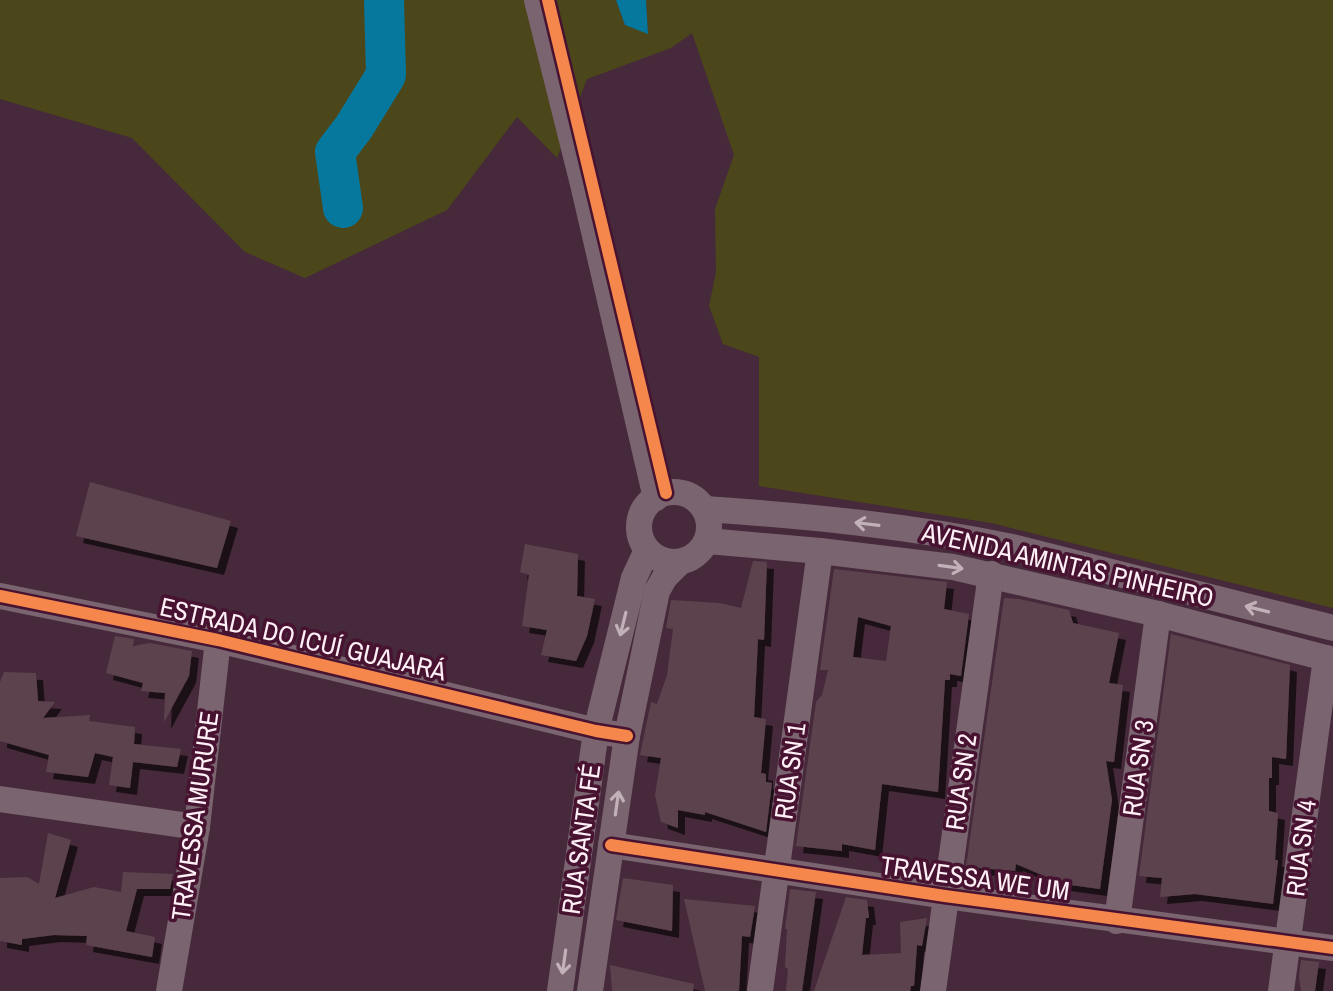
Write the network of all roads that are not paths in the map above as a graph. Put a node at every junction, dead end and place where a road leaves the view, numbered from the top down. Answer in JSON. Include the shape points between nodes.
{"nodes":[{"id":1,"x":537,"y":0,"type":"edge"},
{"id":2,"x":656,"y":498,"type":"junction"},
{"id":3,"x":705,"y":509,"type":"junction"},
{"id":4,"x":707,"y":541,"type":"junction"},
{"id":5,"x":647,"y":550,"type":"junction"},
{"id":6,"x":820,"y":551,"type":"junction"},
{"id":7,"x":680,"y":562,"type":"junction"},
{"id":8,"x":991,"y":574,"type":"junction"},
{"id":9,"x":0,"y":596,"type":"edge"},
{"id":10,"x":1158,"y":614,"type":"junction"},
{"id":11,"x":1333,"y":628,"type":"edge"},
{"id":12,"x":218,"y":640,"type":"junction"},
{"id":13,"x":1329,"y":659,"type":"edge"},
{"id":14,"x":596,"y":731,"type":"junction"},
{"id":15,"x":627,"y":736,"type":"junction"},
{"id":16,"x":0,"y":799,"type":"edge"},
{"id":17,"x":197,"y":827,"type":"junction"},
{"id":18,"x":611,"y":845,"type":"junction"},
{"id":19,"x":776,"y":872,"type":"junction"},
{"id":20,"x":945,"y":896,"type":"junction"},
{"id":21,"x":1117,"y":921,"type":"junction"},
{"id":22,"x":1289,"y":942,"type":"junction"},
{"id":23,"x":1333,"y":948,"type":"edge"},
{"id":24,"x":169,"y":991,"type":"edge"},
{"id":25,"x":560,"y":991,"type":"edge"},
{"id":26,"x":590,"y":991,"type":"edge"},
{"id":27,"x":760,"y":991,"type":"edge"},
{"id":28,"x":933,"y":991,"type":"edge"},
{"id":29,"x":1281,"y":991,"type":"edge"}],
"edges":[{"from":1,"to":2,"type":"street"},
{"from":2,"to":3,"type":"street","via":[[677,492]]},
{"from":2,"to":5,"type":"street","via":[[646,505],[639,528]]},
{"from":3,"to":4,"type":"street"},
{"from":11,"to":3,"type":"street","name":"AVENIDA AMINTAS PINHEIRO","one_way":true,"via":[[960,536]]},
{"from":4,"to":6,"type":"street","name":"AVENIDA AMINTAS PINHEIRO"},
{"from":4,"to":7,"type":"street","via":[[692,558]]},
{"from":5,"to":7,"type":"street","via":[[657,558]]},
{"from":5,"to":14,"type":"street","name":"RUA SANTA FÉ","one_way":true,"via":[[634,578]]},
{"from":6,"to":8,"type":"street","name":"AVENIDA AMINTAS PINHEIRO","one_way":true},
{"from":6,"to":19,"type":"street","name":"RUA SN 1"},
{"from":7,"to":15,"type":"street","name":"RUA SANTA FÉ","via":[[657,591]]},
{"from":8,"to":10,"type":"street","name":"AVENIDA AMINTAS PINHEIRO"},
{"from":8,"to":20,"type":"street","name":"RUA SN 2"},
{"from":9,"to":12,"type":"street","name":"ESTRADA DO ICUÍ GUAJARÁ"},
{"from":10,"to":13,"type":"street","name":"AVENIDA AMINTAS PINHEIRO"},
{"from":10,"to":21,"type":"street","name":"RUA SN 3"},
{"from":12,"to":14,"type":"street","name":"ESTRADA DO ICUÍ GUAJARÁ"},
{"from":12,"to":17,"type":"street","name":"TRAVESSA MURURE"},
{"from":13,"to":22,"type":"street","name":"RUA SN 4"},
{"from":14,"to":15,"type":"street","name":"ESTRADA DO ICUÍ GUAJARÁ"},
{"from":14,"to":25,"type":"street","name":"RUA SANTA FÉ","one_way":true},
{"from":18,"to":15,"type":"street","name":"RUA SANTA FÉ","one_way":true},
{"from":16,"to":17,"type":"street"},
{"from":17,"to":24,"type":"street","name":"TRAVESSA MURURE"},
{"from":18,"to":19,"type":"street","name":"TRAVESSA WE UM"},
{"from":18,"to":26,"type":"street","name":"RUA SANTA FÉ"},
{"from":19,"to":20,"type":"street","name":"TRAVESSA WE UM"},
{"from":19,"to":27,"type":"street","name":"RUA SN 1"},
{"from":20,"to":21,"type":"street","name":"TRAVESSA WE UM"},
{"from":20,"to":28,"type":"street","name":"RUA SN 2"},
{"from":21,"to":22,"type":"street","name":"TRAVESSA WE UM"},
{"from":22,"to":23,"type":"street","name":"TRAVESSA WE UM"},
{"from":22,"to":29,"type":"street","name":"RUA SN 4"}]}
